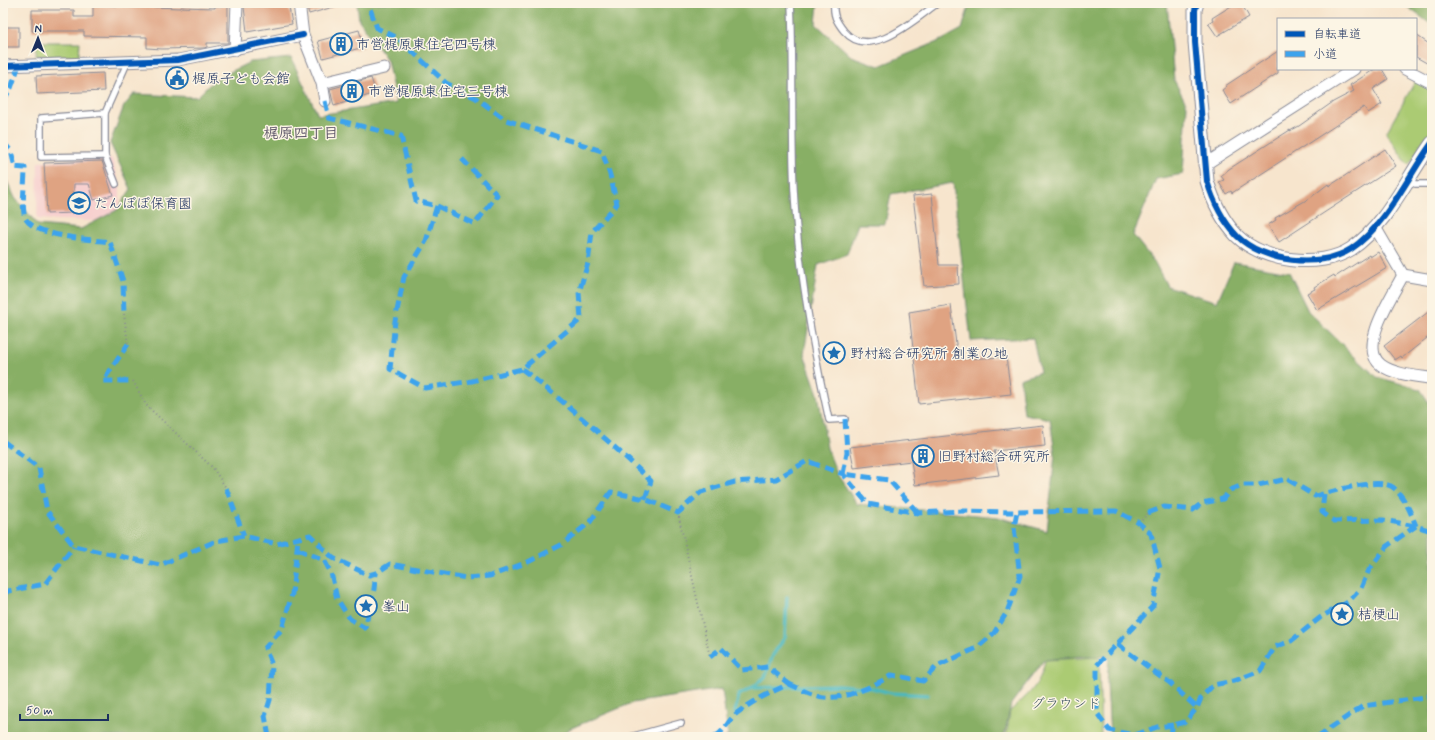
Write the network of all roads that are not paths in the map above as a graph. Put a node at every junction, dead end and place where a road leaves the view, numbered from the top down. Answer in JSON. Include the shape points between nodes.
{"nodes":[{"id":1,"x":237,"y":3,"type":"edge"},
{"id":2,"x":299,"y":3,"type":"edge"},
{"id":3,"x":791,"y":3,"type":"edge"},
{"id":4,"x":834,"y":3,"type":"edge"},
{"id":5,"x":938,"y":3,"type":"edge"},
{"id":6,"x":1197,"y":3,"type":"edge"},
{"id":7,"x":303,"y":35,"type":"junction"},
{"id":8,"x":235,"y":50,"type":"junction"},
{"id":9,"x":128,"y":61,"type":"junction"},
{"id":10,"x":3,"y":66,"type":"edge"},
{"id":11,"x":384,"y":68,"type":"dead end"},
{"id":12,"x":1352,"y":70,"type":"edge"},
{"id":13,"x":1407,"y":70,"type":"edge"},
{"id":14,"x":322,"y":83,"type":"junction"},
{"id":15,"x":1432,"y":83,"type":"edge"},
{"id":16,"x":324,"y":101,"type":"dead end"},
{"id":17,"x":106,"y":113,"type":"junction"},
{"id":18,"x":1431,"y":146,"type":"edge"},
{"id":19,"x":105,"y":156,"type":"junction"},
{"id":20,"x":1204,"y":165,"type":"junction"},
{"id":21,"x":1407,"y":180,"type":"junction"},
{"id":22,"x":116,"y":184,"type":"dead end"},
{"id":23,"x":1432,"y":184,"type":"edge"},
{"id":24,"x":1375,"y":227,"type":"junction"},
{"id":25,"x":1403,"y":276,"type":"junction"},
{"id":26,"x":1432,"y":280,"type":"edge"},
{"id":27,"x":1431,"y":380,"type":"edge"},
{"id":28,"x":845,"y":419,"type":"dead end"},
{"id":29,"x":681,"y":723,"type":"dead end"},
{"id":30,"x":630,"y":737,"type":"edge"}],
"edges":[{"from":1,"to":8,"type":"street"},
{"from":2,"to":7,"type":"street"},
{"from":3,"to":28,"type":"lane","via":[[794,190],[801,276],[829,420]]},
{"from":4,"to":5,"type":"lane","via":[[833,15],[840,26],[849,37],[863,42],[890,37]]},
{"from":6,"to":20,"type":"street","via":[[1195,42]]},
{"from":7,"to":8,"type":"street"},
{"from":7,"to":14,"type":"street"},
{"from":8,"to":9,"type":"street","via":[[178,60]]},
{"from":9,"to":10,"type":"street"},
{"from":9,"to":17,"type":"lane"},
{"from":11,"to":14,"type":"street"},
{"from":12,"to":20,"type":"street"},
{"from":13,"to":15,"type":"street"},
{"from":14,"to":16,"type":"street"},
{"from":17,"to":19,"type":"lane"},
{"from":17,"to":19,"type":"lane","via":[[41,118],[41,157]]},
{"from":18,"to":21,"type":"street"},
{"from":19,"to":22,"type":"lane"},
{"from":20,"to":24,"type":"street","via":[[1212,198],[1228,225],[1238,237],[1271,255],[1301,261],[1333,258],[1351,249]]},
{"from":21,"to":23,"type":"lane","via":[[1416,184]]},
{"from":21,"to":24,"type":"street"},
{"from":24,"to":25,"type":"street"},
{"from":25,"to":26,"type":"street"},
{"from":25,"to":27,"type":"street","via":[[1374,333],[1372,352],[1381,365],[1406,375]]},
{"from":29,"to":30,"type":"lane"}]}
